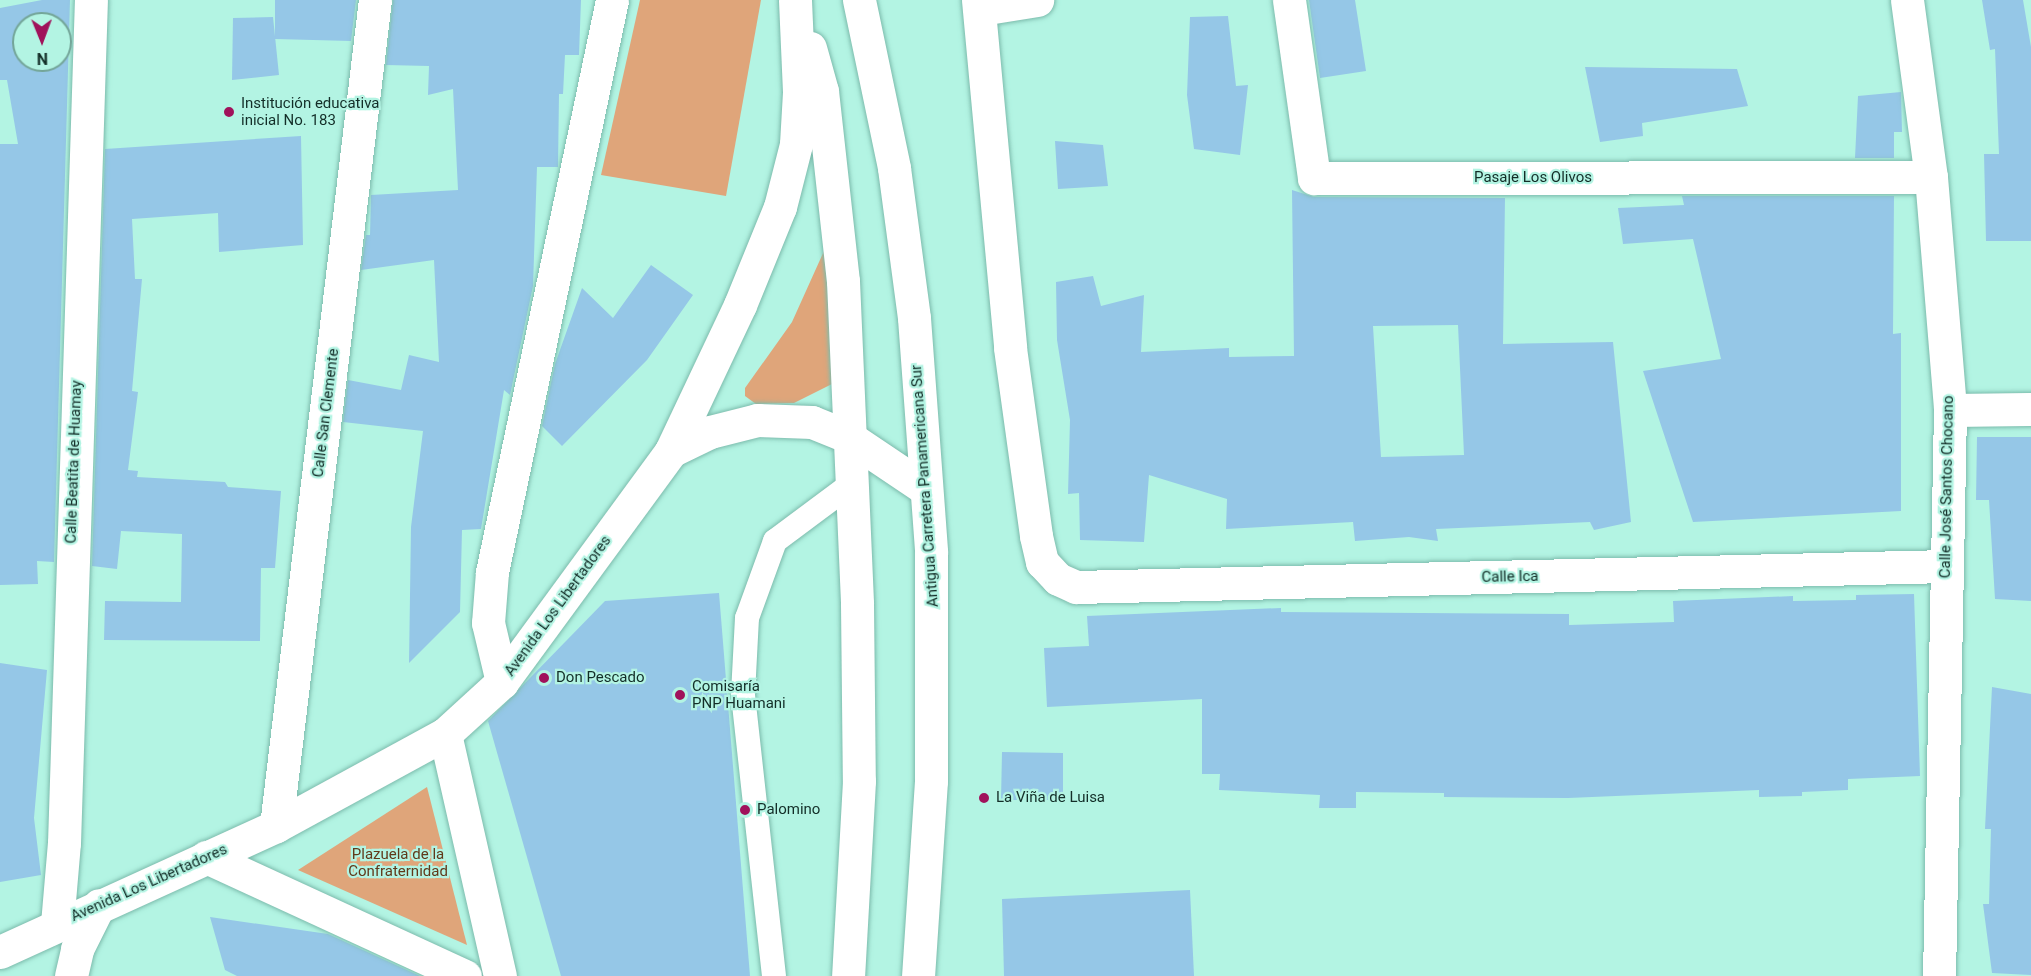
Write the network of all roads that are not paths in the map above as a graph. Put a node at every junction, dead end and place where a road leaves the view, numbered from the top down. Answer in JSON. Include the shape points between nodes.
{"nodes":[{"id":1,"x":91,"y":0,"type":"edge"},
{"id":2,"x":375,"y":0,"type":"edge"},
{"id":3,"x":612,"y":0,"type":"edge"},
{"id":4,"x":796,"y":0,"type":"edge"},
{"id":5,"x":859,"y":0,"type":"edge"},
{"id":6,"x":1038,"y":0,"type":"edge"},
{"id":7,"x":1289,"y":0,"type":"edge"},
{"id":8,"x":1907,"y":0,"type":"edge"},
{"id":9,"x":980,"y":4,"type":"edge"},
{"id":10,"x":1932,"y":177,"type":"junction"},
{"id":11,"x":2031,"y":409,"type":"edge"},
{"id":12,"x":1950,"y":410,"type":"junction"},
{"id":13,"x":847,"y":436,"type":"junction"},
{"id":14,"x":671,"y":451,"type":"junction"},
{"id":15,"x":850,"y":485,"type":"junction"},
{"id":16,"x":926,"y":489,"type":"junction"},
{"id":17,"x":1945,"y":566,"type":"junction"},
{"id":18,"x":502,"y":682,"type":"junction"},
{"id":19,"x":445,"y":734,"type":"junction"},
{"id":20,"x":276,"y":826,"type":"junction"},
{"id":21,"x":206,"y":857,"type":"junction"},
{"id":22,"x":99,"y":905,"type":"junction"},
{"id":23,"x":57,"y":924,"type":"junction"},
{"id":24,"x":0,"y":952,"type":"edge"},
{"id":25,"x":71,"y":976,"type":"edge"},
{"id":26,"x":465,"y":976,"type":"edge"},
{"id":27,"x":500,"y":976,"type":"edge"},
{"id":28,"x":774,"y":976,"type":"edge"},
{"id":29,"x":848,"y":976,"type":"edge"},
{"id":30,"x":918,"y":976,"type":"edge"},
{"id":31,"x":1939,"y":976,"type":"edge"}],
"edges":[{"from":1,"to":23,"type":"main road","name":"Calle Beatita de Huamay","via":[[64,843]]},
{"from":2,"to":20,"type":"main road","name":"Calle San Clemente"},
{"from":3,"to":18,"type":"main road","via":[[492,572],[488,624]]},
{"from":4,"to":13,"type":"main road","via":[[822,91],[843,281]]},
{"from":4,"to":14,"type":"main road","name":"Avenida Los Libertadores","via":[[797,123],[780,207],[740,305]]},
{"from":5,"to":16,"type":"main road","name":"Antigua Carretera Panamericana Sur","via":[[896,180],[914,318]]},
{"from":6,"to":9,"type":"main road"},
{"from":7,"to":10,"type":"main road","name":"Pasaje Los Olivos","via":[[1314,178]]},
{"from":8,"to":10,"type":"main road","name":"Calle José Santos Chocano"},
{"from":9,"to":17,"type":"main road","name":"Calle Ica","via":[[1010,348],[1036,536],[1042,562],[1058,579],[1076,587]]},
{"from":10,"to":12,"type":"main road","name":"Calle José Santos Chocano"},
{"from":11,"to":12,"type":"main road"},
{"from":12,"to":17,"type":"main road","name":"Calle José Santos Chocano"},
{"from":13,"to":14,"type":"main road","via":[[812,422],[757,420],[710,432]]},
{"from":13,"to":15,"type":"main road"},
{"from":13,"to":16,"type":"main road"},
{"from":14,"to":18,"type":"main road","name":"Avenida Los Libertadores"},
{"from":15,"to":28,"type":"lane","via":[[775,541],[747,618],[742,694]]},
{"from":15,"to":29,"type":"main road","via":[[857,604],[859,781]]},
{"from":16,"to":30,"type":"main road","name":"Antigua Carretera Panamericana Sur","via":[[933,645],[931,781]]},
{"from":17,"to":31,"type":"main road","name":"Calle José Santos Chocano"},
{"from":18,"to":19,"type":"main road","name":"Avenida Los Libertadores"},
{"from":19,"to":20,"type":"main road","name":"Avenida Los Libertadores"},
{"from":19,"to":27,"type":"main road"},
{"from":20,"to":21,"type":"main road","name":"Avenida Los Libertadores"},
{"from":21,"to":22,"type":"main road","name":"Avenida Los Libertadores"},
{"from":21,"to":26,"type":"main road"},
{"from":22,"to":23,"type":"main road","name":"Avenida Los Libertadores"},
{"from":22,"to":25,"type":"main road","via":[[76,949]]},
{"from":23,"to":24,"type":"main road","name":"Avenida Los Libertadores"}]}
